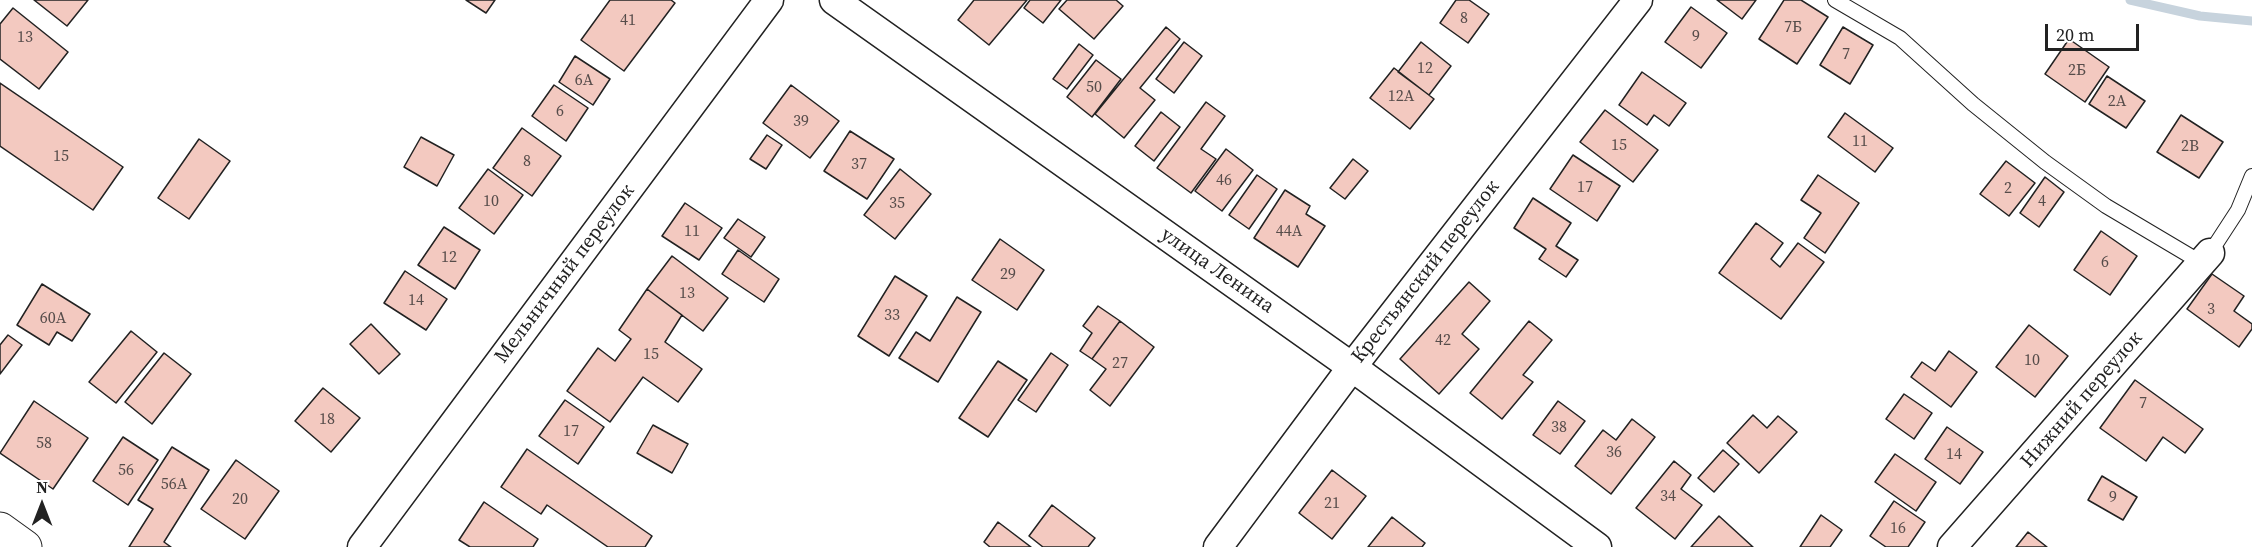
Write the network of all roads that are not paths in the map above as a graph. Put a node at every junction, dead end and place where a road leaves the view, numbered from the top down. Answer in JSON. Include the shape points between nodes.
{"nodes":[{"id":1,"x":769,"y":0,"type":"edge"},
{"id":2,"x":834,"y":0,"type":"edge"},
{"id":3,"x":1638,"y":0,"type":"edge"},
{"id":4,"x":1835,"y":0,"type":"edge"},
{"id":5,"x":2252,"y":176,"type":"edge"},
{"id":6,"x":2206,"y":258,"type":"junction"},
{"id":7,"x":1352,"y":367,"type":"junction"},
{"id":8,"x":0,"y":529,"type":"edge"},
{"id":9,"x":26,"y":547,"type":"edge"},
{"id":10,"x":362,"y":547,"type":"edge"},
{"id":11,"x":1218,"y":547,"type":"edge"},
{"id":12,"x":1597,"y":547,"type":"edge"},
{"id":13,"x":1952,"y":547,"type":"edge"}],
"edges":[{"from":1,"to":10,"type":"street","name":"Мельничный переулок"},
{"from":2,"to":7,"type":"street","name":"улица Ленина"},
{"from":3,"to":7,"type":"street","name":"Крестьянский переулок"},
{"from":4,"to":6,"type":"lane","via":[[1900,38],[1973,104],[2106,206]]},
{"from":5,"to":6,"type":"lane","via":[[2238,210]]},
{"from":6,"to":13,"type":"street","name":"Нижний переулок"},
{"from":7,"to":11,"type":"street","name":"Крестьянский переулок"},
{"from":7,"to":12,"type":"street","name":"улица Ленина"},
{"from":8,"to":9,"type":"main road"}]}
